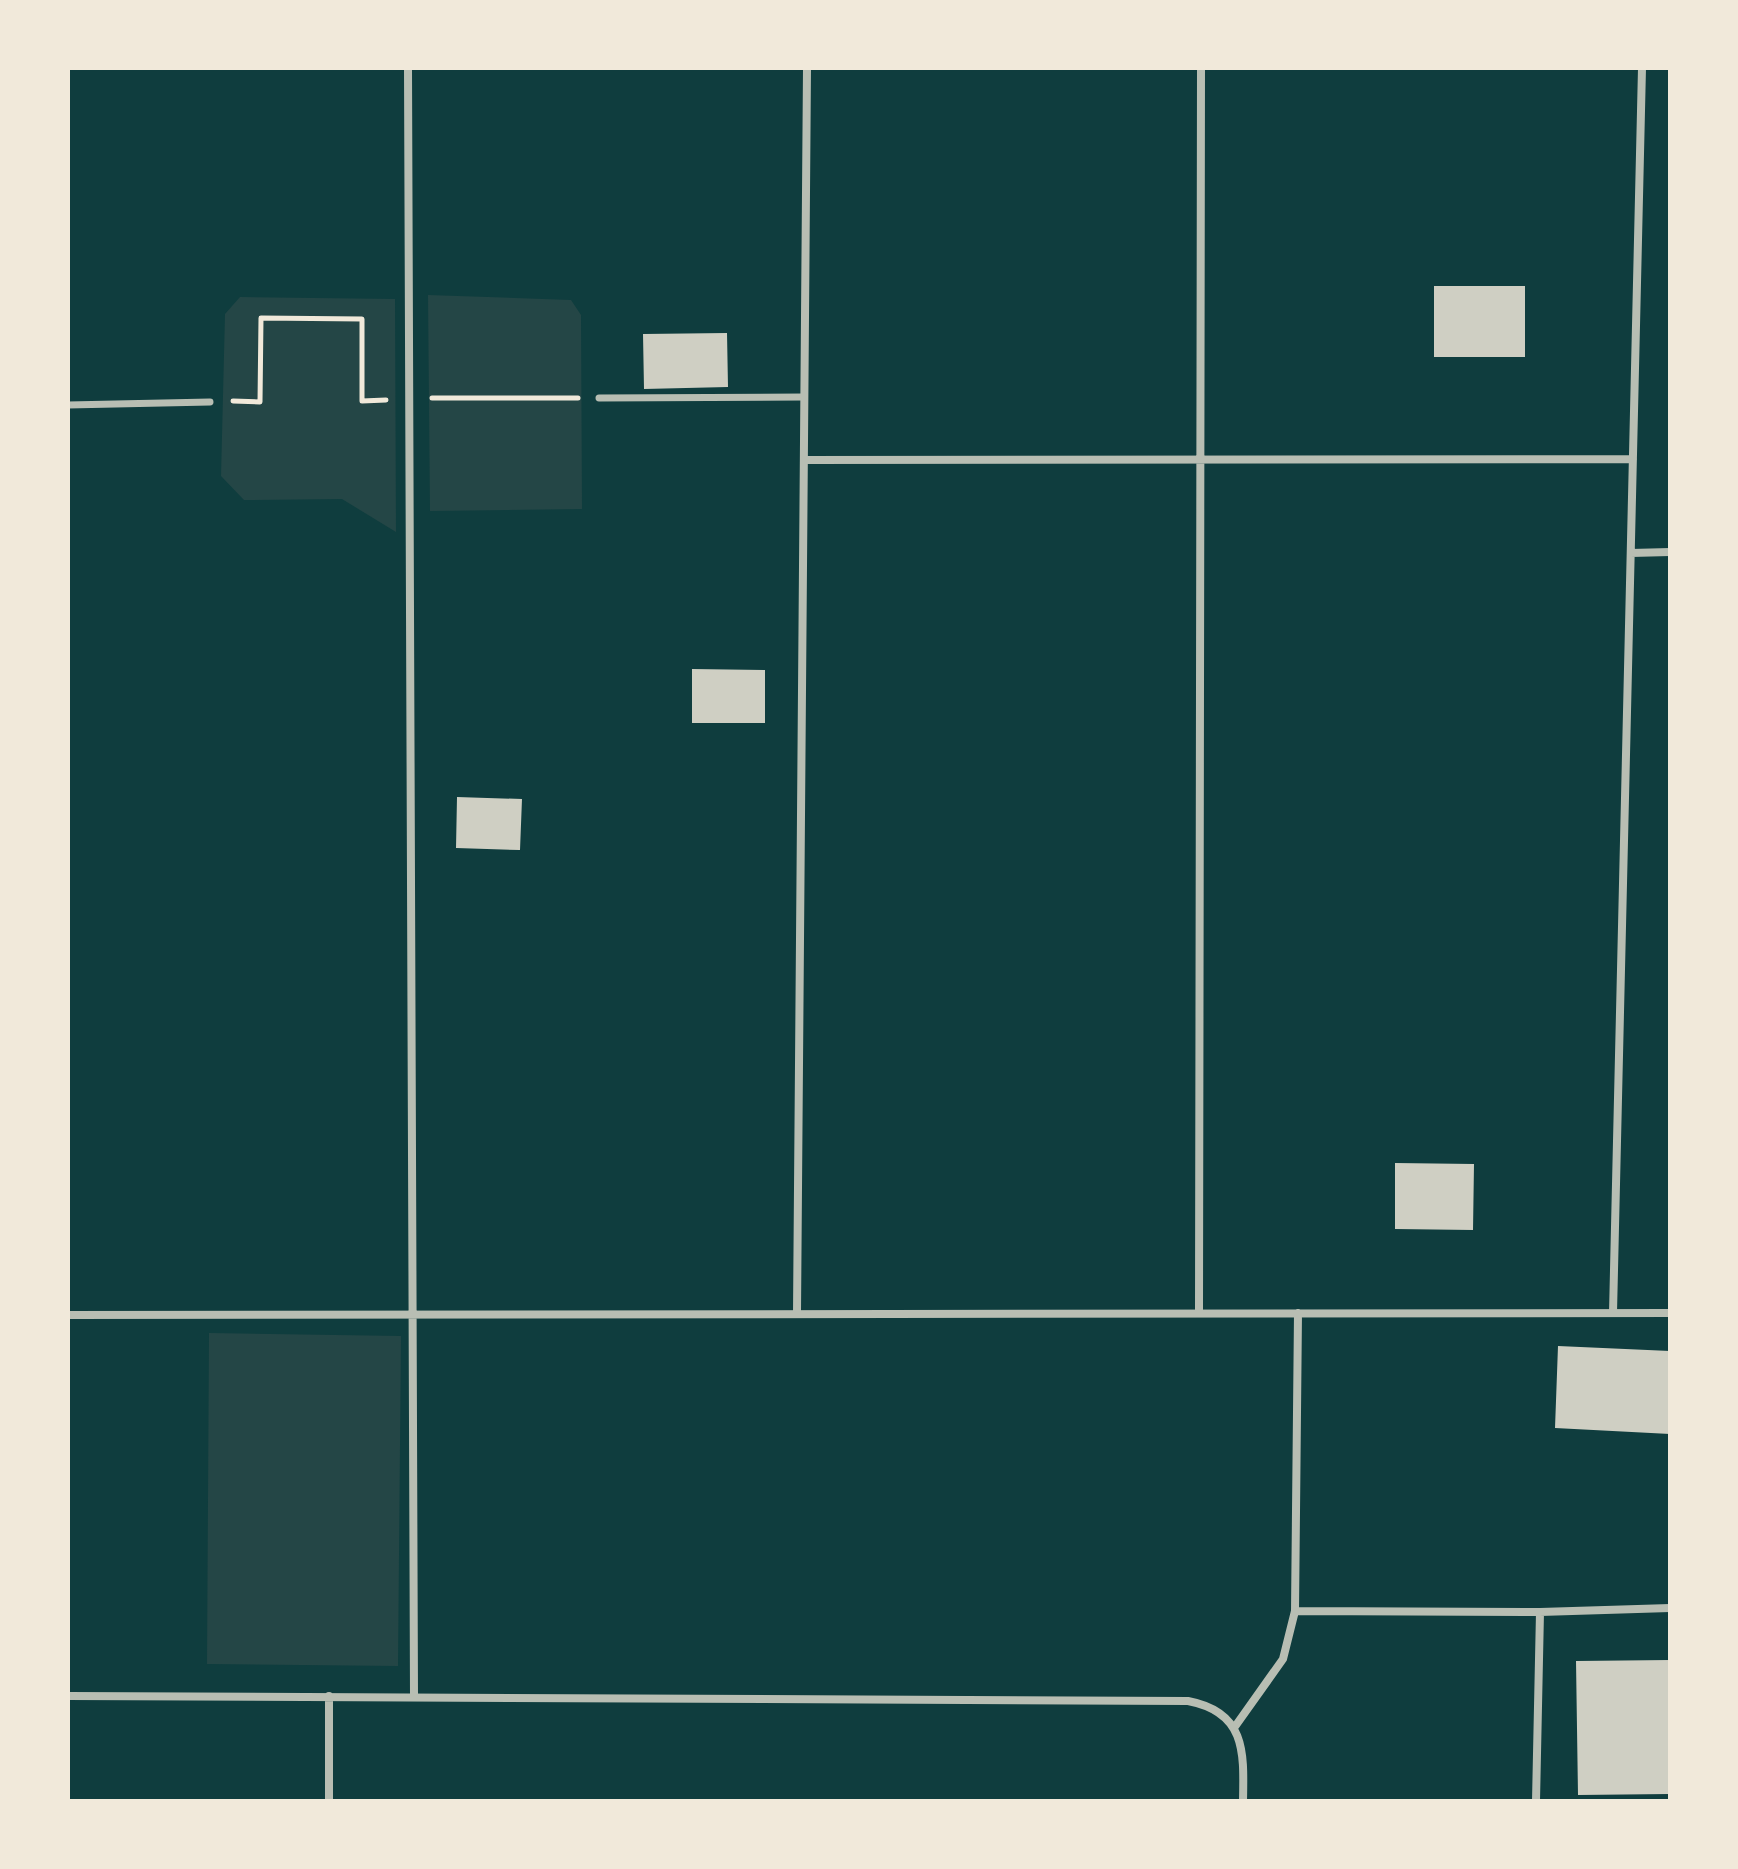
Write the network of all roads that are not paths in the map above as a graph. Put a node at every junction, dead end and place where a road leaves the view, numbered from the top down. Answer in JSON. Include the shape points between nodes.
{"nodes":[{"id":1,"x":408,"y":68,"type":"edge"},
{"id":2,"x":807,"y":68,"type":"edge"},
{"id":3,"x":1201,"y":68,"type":"edge"},
{"id":4,"x":1642,"y":68,"type":"edge"},
{"id":5,"x":804,"y":397,"type":"junction"},
{"id":6,"x":599,"y":398,"type":"road end"},
{"id":7,"x":210,"y":402,"type":"road end"},
{"id":8,"x":68,"y":405,"type":"edge"},
{"id":9,"x":1201,"y":459,"type":"junction"},
{"id":10,"x":1633,"y":459,"type":"junction"},
{"id":11,"x":804,"y":460,"type":"junction"},
{"id":12,"x":1670,"y":552,"type":"edge"},
{"id":13,"x":1631,"y":553,"type":"junction"},
{"id":14,"x":797,"y":1313,"type":"junction"},
{"id":15,"x":1199,"y":1313,"type":"junction"},
{"id":16,"x":1298,"y":1313,"type":"junction"},
{"id":17,"x":1613,"y":1313,"type":"junction"},
{"id":18,"x":1670,"y":1313,"type":"edge"},
{"id":19,"x":412,"y":1314,"type":"junction"},
{"id":20,"x":68,"y":1315,"type":"edge"},
{"id":21,"x":1670,"y":1608,"type":"edge"},
{"id":22,"x":1295,"y":1611,"type":"junction"},
{"id":23,"x":1540,"y":1612,"type":"junction"},
{"id":24,"x":414,"y":1695,"type":"junction"},
{"id":25,"x":68,"y":1696,"type":"edge"},
{"id":26,"x":329,"y":1696,"type":"junction"},
{"id":27,"x":1234,"y":1728,"type":"junction"},
{"id":28,"x":329,"y":1801,"type":"edge"},
{"id":29,"x":1243,"y":1801,"type":"edge"},
{"id":30,"x":1536,"y":1801,"type":"edge"}],
"edges":[{"from":1,"to":19,"type":"street"},
{"from":2,"to":5,"type":"street"},
{"from":3,"to":9,"type":"street"},
{"from":4,"to":10,"type":"street"},
{"from":5,"to":6,"type":"street"},
{"from":5,"to":11,"type":"street"},
{"from":7,"to":8,"type":"street"},
{"from":9,"to":10,"type":"street"},
{"from":9,"to":11,"type":"street"},
{"from":9,"to":15,"type":"street"},
{"from":10,"to":13,"type":"street"},
{"from":11,"to":14,"type":"street"},
{"from":12,"to":13,"type":"street"},
{"from":13,"to":17,"type":"street"},
{"from":14,"to":15,"type":"street"},
{"from":14,"to":19,"type":"street"},
{"from":15,"to":16,"type":"street"},
{"from":16,"to":17,"type":"street"},
{"from":16,"to":22,"type":"street"},
{"from":17,"to":18,"type":"street"},
{"from":19,"to":20,"type":"street"},
{"from":19,"to":24,"type":"street"},
{"from":21,"to":23,"type":"street"},
{"from":22,"to":23,"type":"street"},
{"from":22,"to":27,"type":"street","via":[[1283,1659]]},
{"from":23,"to":30,"type":"street"},
{"from":24,"to":26,"type":"street"},
{"from":24,"to":27,"type":"street","via":[[1188,1701],[1217,1710]]},
{"from":25,"to":26,"type":"street"},
{"from":26,"to":28,"type":"street"},
{"from":27,"to":29,"type":"street","via":[[1244,1752]]}]}
